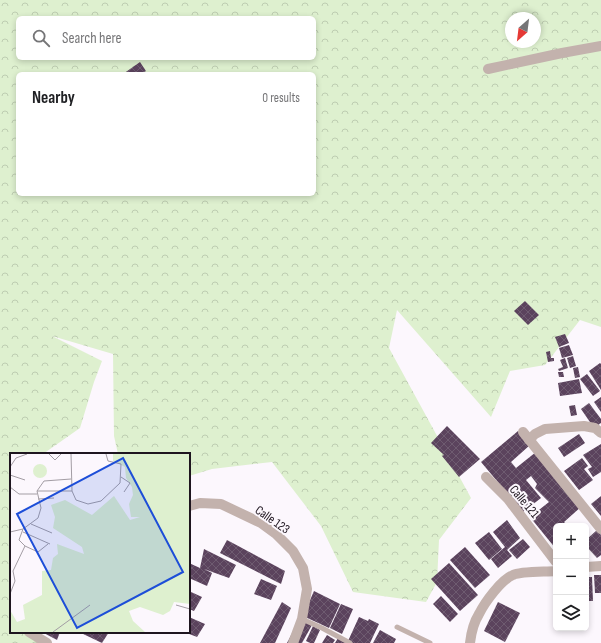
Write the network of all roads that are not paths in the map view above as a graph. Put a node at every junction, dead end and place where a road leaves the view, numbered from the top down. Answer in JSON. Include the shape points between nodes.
{"nodes":[{"id":1,"x":601,"y":46,"type":"edge"},
{"id":2,"x":488,"y":69,"type":"dead end"},
{"id":3,"x":601,"y":432,"type":"edge"},
{"id":4,"x":486,"y":478,"type":"dead end"},
{"id":5,"x":190,"y":506,"type":"edge"},
{"id":6,"x":601,"y":530,"type":"edge"},
{"id":7,"x":554,"y":559,"type":"edge"},
{"id":8,"x":601,"y":566,"type":"edge"},
{"id":9,"x":589,"y":568,"type":"edge"},
{"id":10,"x":553,"y":571,"type":"edge"},
{"id":11,"x":302,"y":619,"type":"junction"},
{"id":12,"x":397,"y":627,"type":"dead end"},
{"id":13,"x":31,"y":633,"type":"edge"},
{"id":14,"x":47,"y":643,"type":"edge"},
{"id":15,"x":292,"y":643,"type":"edge"},
{"id":16,"x":350,"y":643,"type":"edge"},
{"id":17,"x":430,"y":643,"type":"edge"},
{"id":18,"x":470,"y":643,"type":"edge"}],
"edges":[{"from":1,"to":2,"type":"street"},
{"from":3,"to":6,"type":"street","via":[[584,426],[545,429],[526,436]]},
{"from":4,"to":7,"type":"street","name":"Calle 121","via":[[508,499]]},
{"from":5,"to":11,"type":"street","name":"Calle 123","via":[[200,503],[221,504],[261,523],[293,551],[304,568],[307,589]]},
{"from":8,"to":9,"type":"street"},
{"from":10,"to":18,"type":"street","via":[[514,574],[507,579],[479,614],[470,636]]},
{"from":11,"to":15,"type":"street","name":"Calle 123"},
{"from":11,"to":16,"type":"lane"},
{"from":12,"to":17,"type":"lane"},
{"from":13,"to":14,"type":"street"}]}
